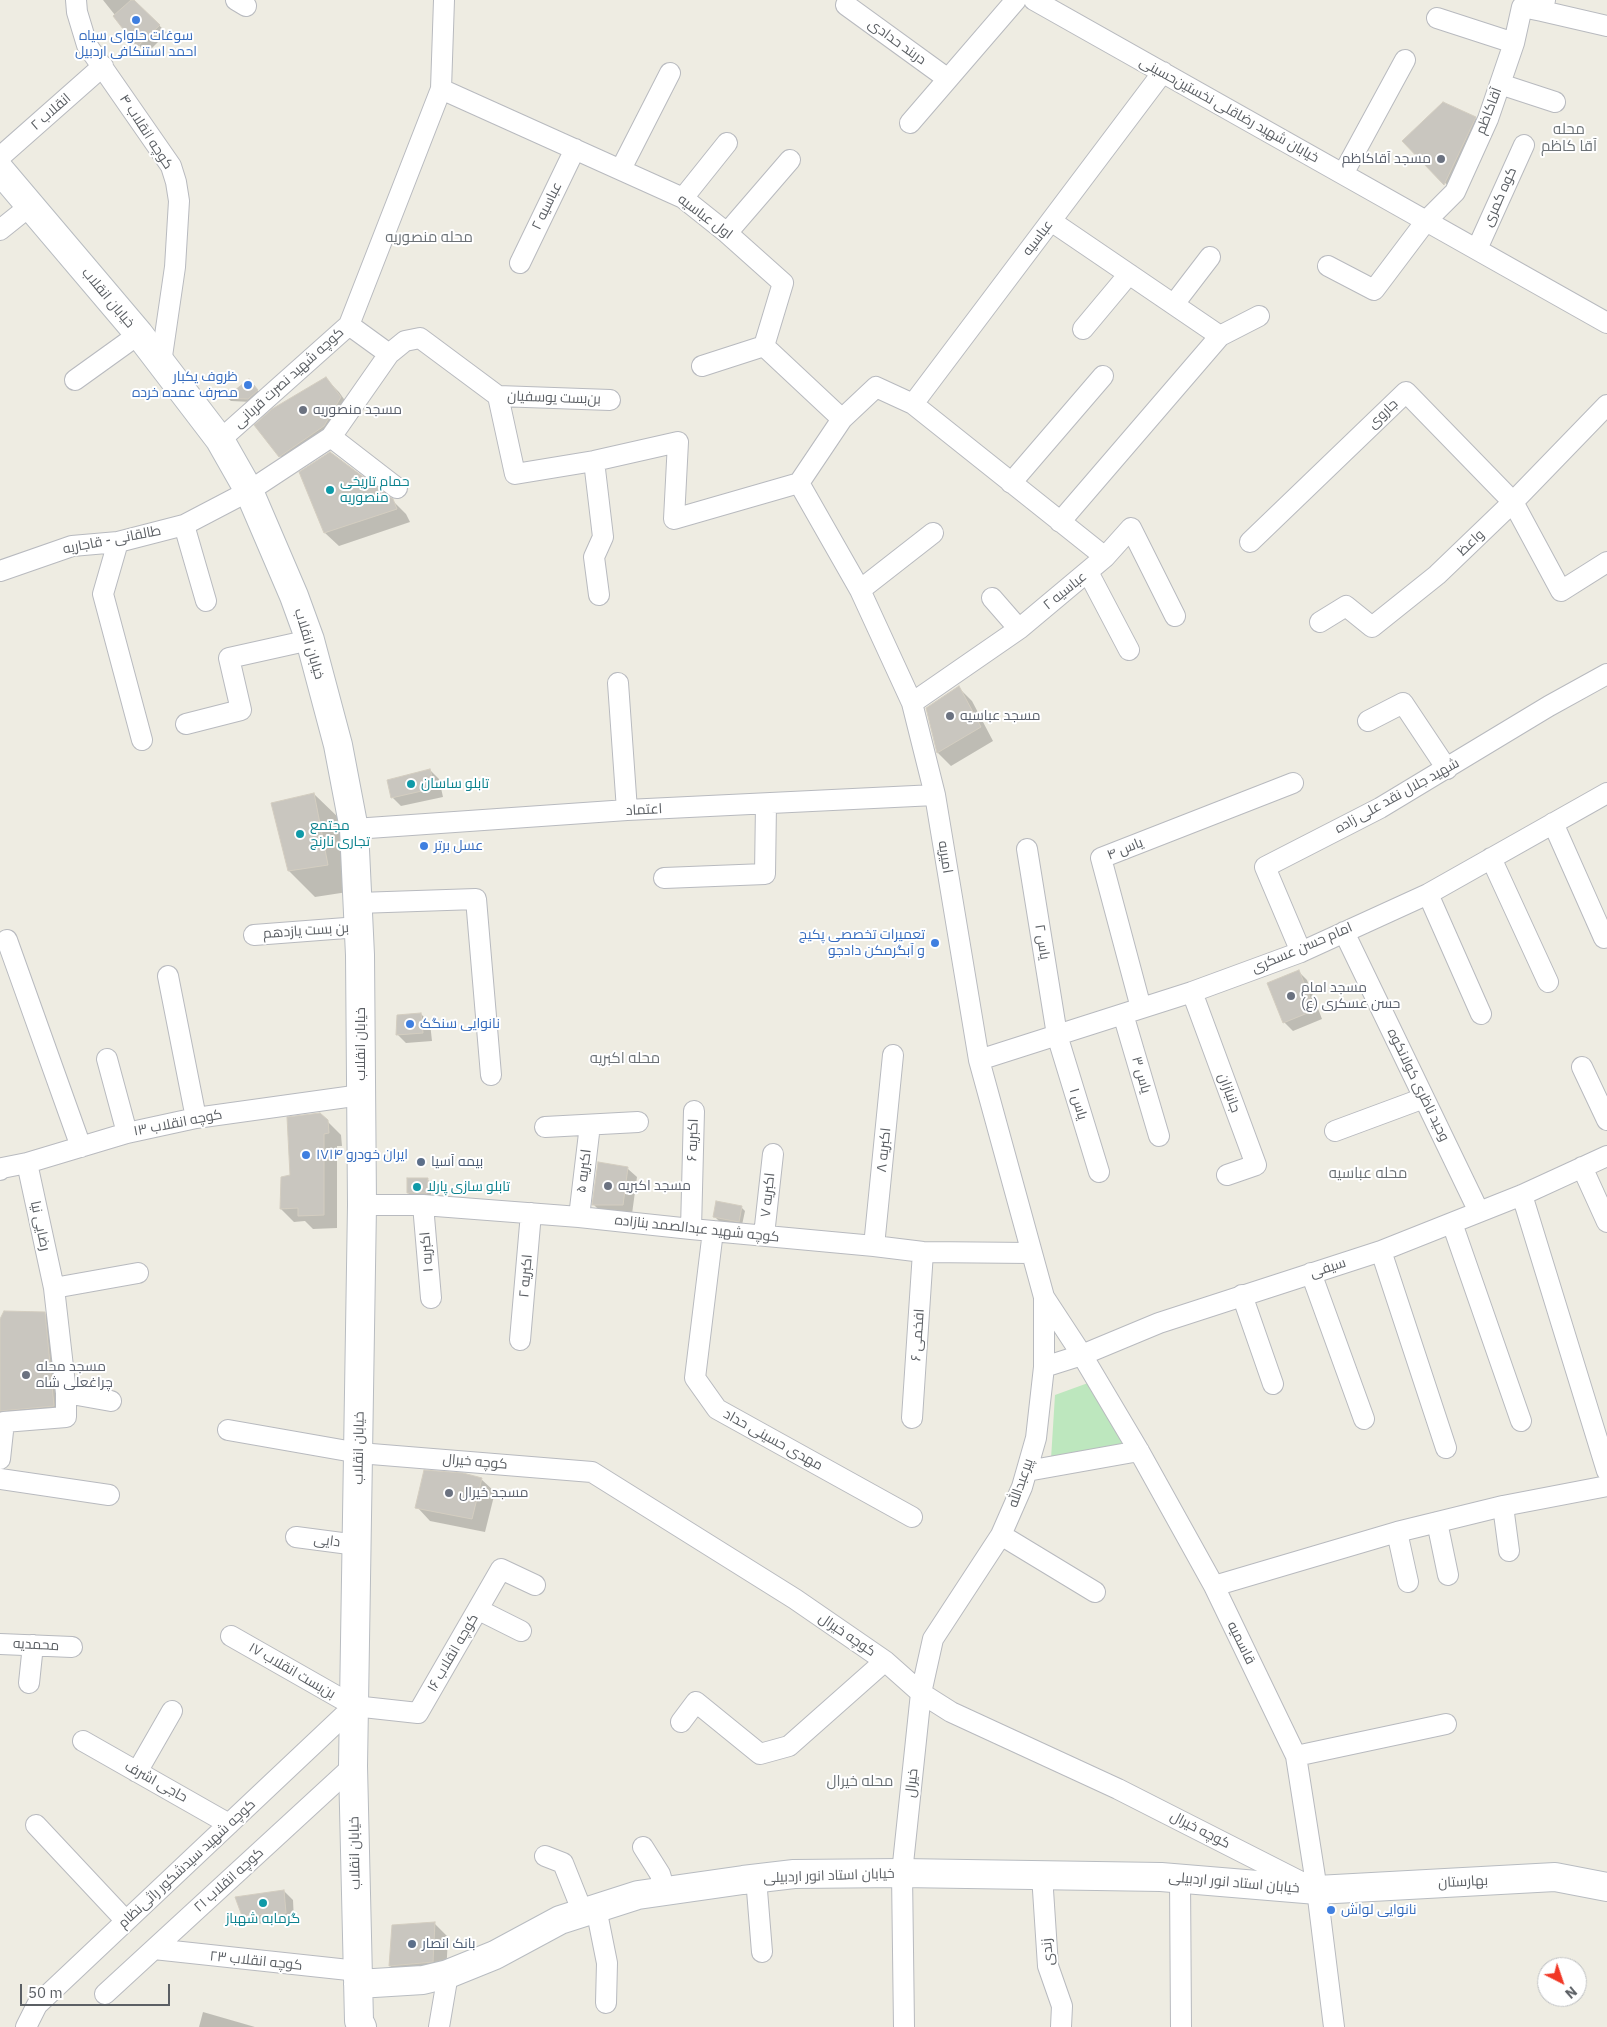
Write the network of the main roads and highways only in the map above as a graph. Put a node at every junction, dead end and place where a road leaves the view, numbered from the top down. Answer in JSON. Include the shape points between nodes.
{"nodes":[{"id":1,"x":0,"y":170,"type":"edge"},
{"id":2,"x":1607,"y":1888,"type":"edge"},
{"id":3,"x":1317,"y":1890,"type":"joint"},
{"id":4,"x":358,"y":1978,"type":"junction"},
{"id":5,"x":359,"y":2025,"type":"edge"}],
"edges":[{"from":1,"to":4,"type":"main road","name":"خیابان انقلاب","via":[[139,334],[220,440],[249,491],[294,596],[310,640],[338,745],[354,829],[362,1095],[353,1766]]},
{"from":2,"to":3,"type":"main road","name":"بهارستان","via":[[1555,1877]]},
{"from":3,"to":4,"type":"main road","name":"خیابان استاد انور اردبیلی","via":[[1180,1878],[794,1874],[638,1895],[560,1920],[495,1955],[448,1974],[423,1980]]},
{"from":4,"to":5,"type":"main road","name":"خیابان انقلاب"}]}
